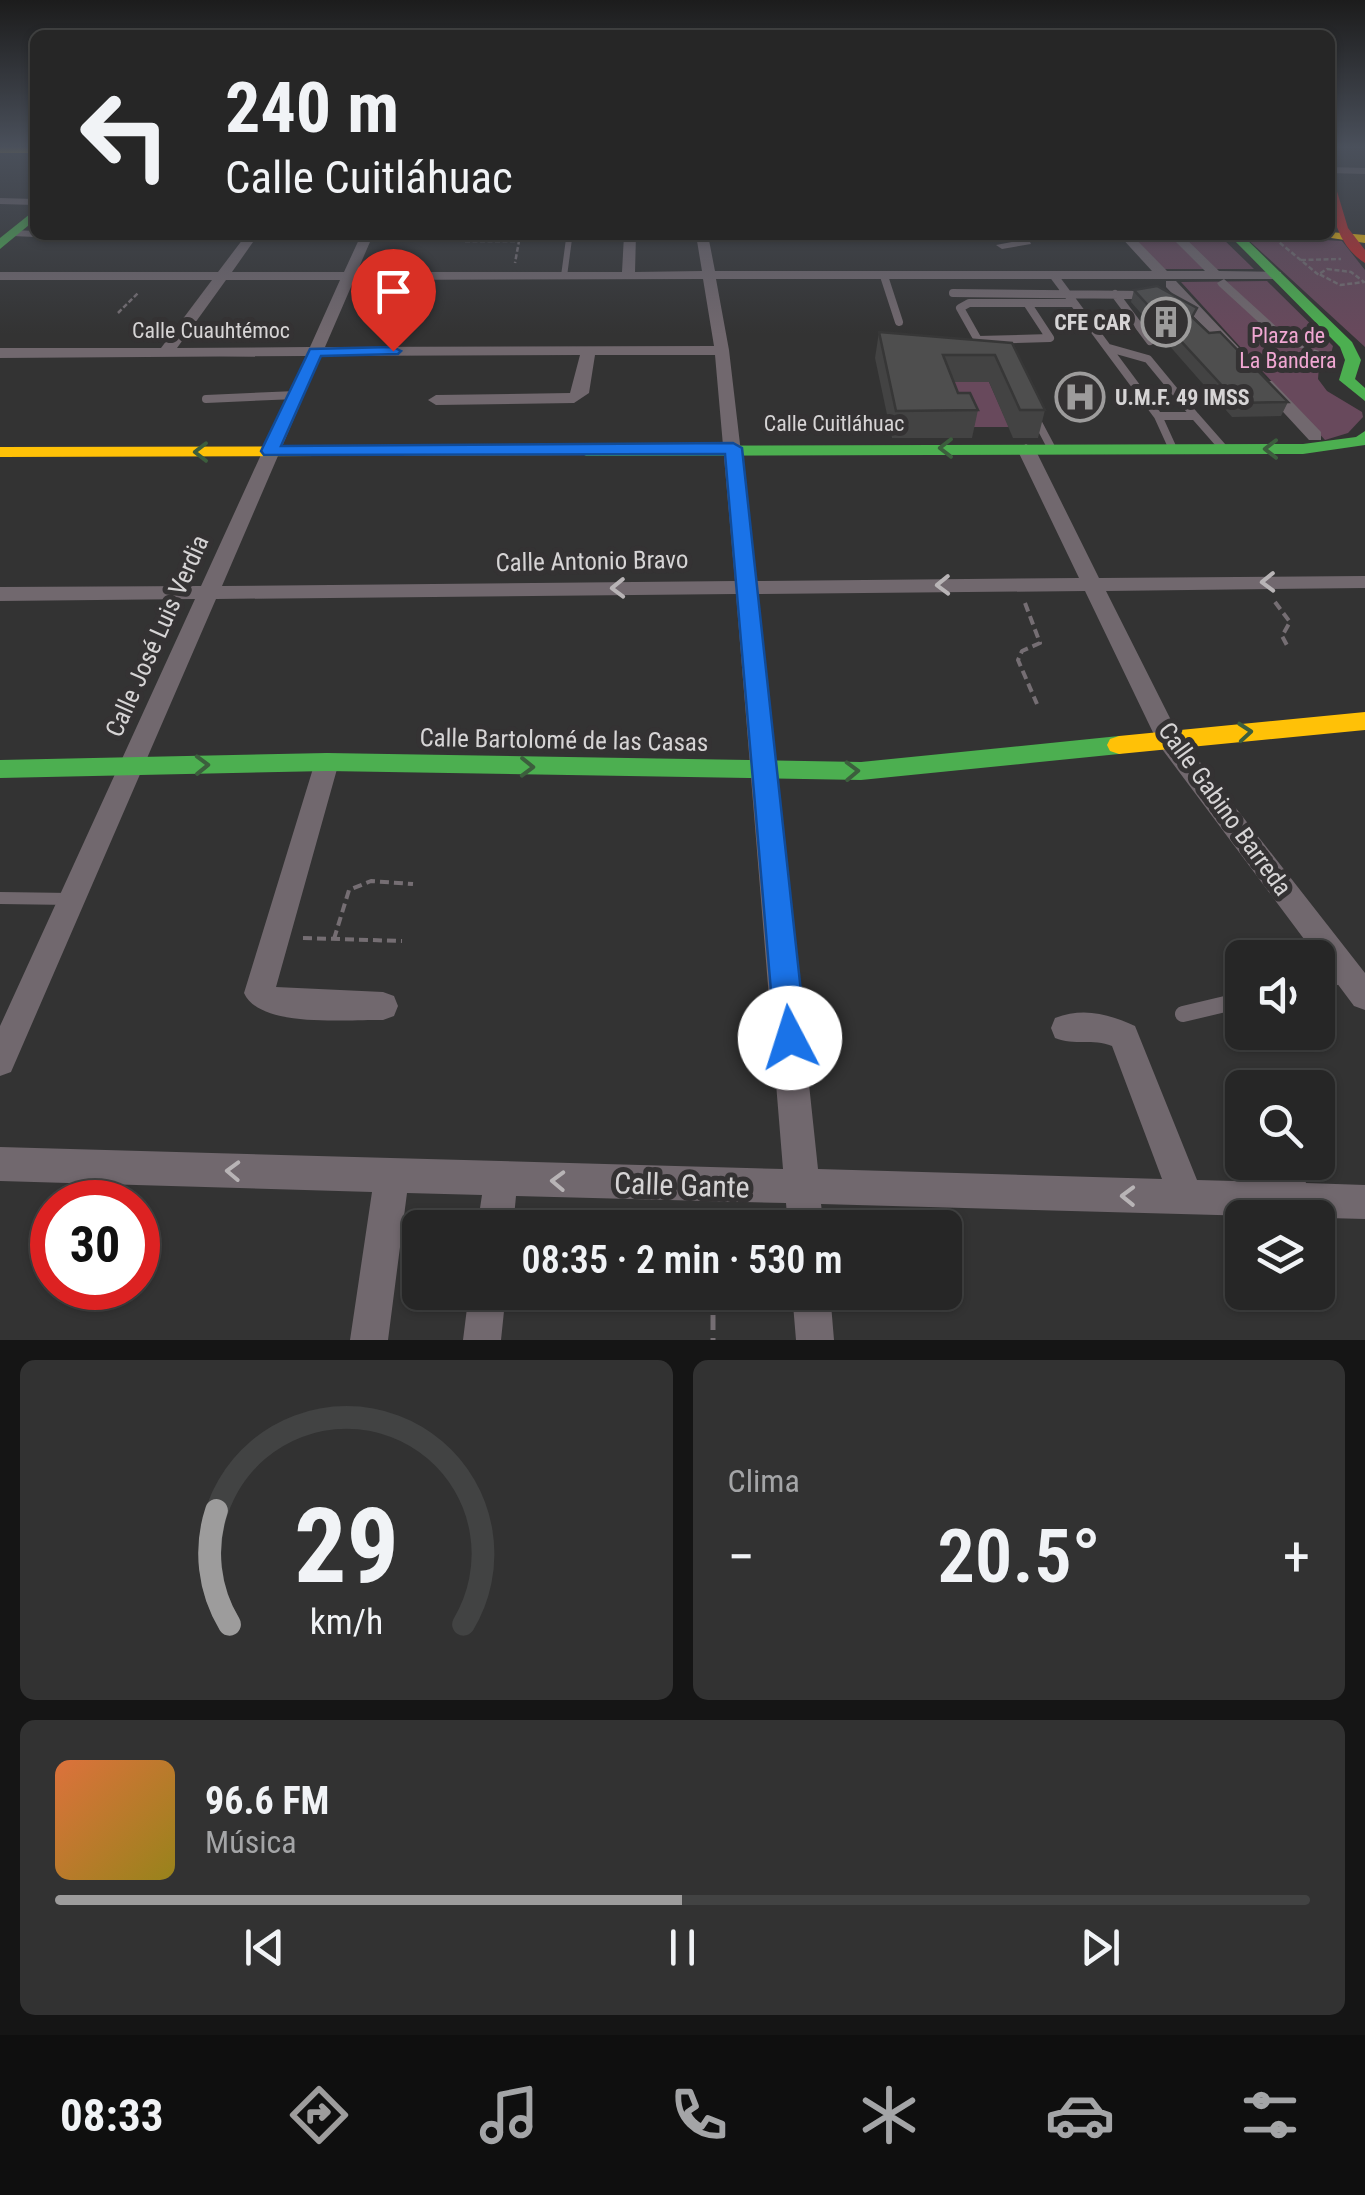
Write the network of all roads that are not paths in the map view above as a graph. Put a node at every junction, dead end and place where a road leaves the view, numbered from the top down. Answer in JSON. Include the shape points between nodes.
{"nodes":[{"id":1,"x":1339,"y":209,"type":"edge"},
{"id":2,"x":248,"y":240,"type":"edge"},
{"id":3,"x":365,"y":240,"type":"edge"},
{"id":4,"x":569,"y":240,"type":"edge"},
{"id":5,"x":630,"y":240,"type":"edge"},
{"id":6,"x":703,"y":240,"type":"edge"},
{"id":7,"x":1023,"y":240,"type":"edge"},
{"id":8,"x":1131,"y":240,"type":"edge"},
{"id":9,"x":1180,"y":240,"type":"edge"},
{"id":10,"x":1240,"y":240,"type":"edge"},
{"id":11,"x":1352,"y":240,"type":"edge"},
{"id":12,"x":1002,"y":246,"type":"dead end"},
{"id":13,"x":1276,"y":275,"type":"junction"},
{"id":14,"x":0,"y":276,"type":"edge"},
{"id":15,"x":222,"y":276,"type":"junction"},
{"id":16,"x":564,"y":276,"type":"junction"},
{"id":17,"x":628,"y":276,"type":"junction"},
{"id":18,"x":709,"y":276,"type":"junction"},
{"id":19,"x":884,"y":276,"type":"junction"},
{"id":20,"x":1054,"y":276,"type":"junction"},
{"id":21,"x":347,"y":277,"type":"junction"},
{"id":22,"x":1167,"y":280,"type":"junction"},
{"id":23,"x":953,"y":293,"type":"dead end"},
{"id":24,"x":1067,"y":294,"type":"junction"},
{"id":25,"x":1115,"y":294,"type":"junction"},
{"id":26,"x":1146,"y":295,"type":"edge"},
{"id":27,"x":1028,"y":302,"type":"junction"},
{"id":28,"x":1073,"y":303,"type":"junction"},
{"id":29,"x":899,"y":322,"type":"dead end"},
{"id":30,"x":1279,"y":338,"type":"road end"},
{"id":31,"x":1150,"y":341,"type":"dead end"},
{"id":32,"x":1109,"y":348,"type":"junction"},
{"id":33,"x":588,"y":350,"type":"junction"},
{"id":34,"x":722,"y":350,"type":"junction"},
{"id":35,"x":166,"y":352,"type":"junction"},
{"id":36,"x":315,"y":352,"type":"junction"},
{"id":37,"x":0,"y":353,"type":"edge"},
{"id":38,"x":1246,"y":364,"type":"edge"},
{"id":39,"x":1260,"y":377,"type":"edge"},
{"id":40,"x":296,"y":395,"type":"junction"},
{"id":41,"x":1363,"y":397,"type":"edge"},
{"id":42,"x":206,"y":399,"type":"dead end"},
{"id":43,"x":436,"y":400,"type":"dead end"},
{"id":44,"x":1028,"y":401,"type":"edge"},
{"id":45,"x":1158,"y":416,"type":"junction"},
{"id":46,"x":1196,"y":416,"type":"junction"},
{"id":47,"x":1315,"y":436,"type":"dead end"},
{"id":48,"x":1364,"y":443,"type":"edge"},
{"id":49,"x":733,"y":448,"type":"junction"},
{"id":50,"x":1026,"y":448,"type":"junction"},
{"id":51,"x":1052,"y":449,"type":"junction"},
{"id":52,"x":1174,"y":449,"type":"junction"},
{"id":53,"x":1224,"y":449,"type":"junction"},
{"id":54,"x":270,"y":451,"type":"junction"},
{"id":55,"x":0,"y":452,"type":"edge"},
{"id":56,"x":1365,"y":582,"type":"edge"},
{"id":57,"x":1096,"y":584,"type":"junction"},
{"id":58,"x":747,"y":587,"type":"junction"},
{"id":59,"x":206,"y":592,"type":"junction"},
{"id":60,"x":0,"y":594,"type":"edge"},
{"id":61,"x":1365,"y":721,"type":"edge"},
{"id":62,"x":1168,"y":739,"type":"junction"},
{"id":63,"x":327,"y":762,"type":"junction"},
{"id":64,"x":130,"y":766,"type":"junction"},
{"id":65,"x":0,"y":769,"type":"edge"},
{"id":66,"x":767,"y":773,"type":"junction"},
{"id":67,"x":0,"y":898,"type":"edge"},
{"id":68,"x":71,"y":899,"type":"junction"},
{"id":69,"x":1348,"y":974,"type":"junction"},
{"id":70,"x":1335,"y":977,"type":"edge"},
{"id":71,"x":1365,"y":996,"type":"edge"},
{"id":72,"x":1225,"y":1004,"type":"edge"},
{"id":73,"x":383,"y":1006,"type":"dead end"},
{"id":74,"x":1183,"y":1014,"type":"dead end"},
{"id":75,"x":1066,"y":1028,"type":"dead end"},
{"id":76,"x":0,"y":1061,"type":"edge"},
{"id":77,"x":0,"y":1164,"type":"edge"},
{"id":78,"x":392,"y":1176,"type":"junction"},
{"id":79,"x":502,"y":1180,"type":"junction"},
{"id":80,"x":1288,"y":1180,"type":"edge"},
{"id":81,"x":804,"y":1189,"type":"junction"},
{"id":82,"x":1187,"y":1198,"type":"junction"},
{"id":83,"x":1295,"y":1200,"type":"joint"},
{"id":84,"x":1335,"y":1201,"type":"edge"},
{"id":85,"x":1365,"y":1202,"type":"edge"},
{"id":86,"x":498,"y":1210,"type":"edge"},
{"id":87,"x":805,"y":1210,"type":"edge"},
{"id":88,"x":486,"y":1310,"type":"edge"},
{"id":89,"x":813,"y":1310,"type":"edge"},
{"id":90,"x":369,"y":1340,"type":"edge"},
{"id":91,"x":482,"y":1340,"type":"edge"},
{"id":92,"x":815,"y":1340,"type":"edge"}],
"edges":[{"from":1,"to":11,"type":"street"},
{"from":2,"to":15,"type":"street"},
{"from":3,"to":21,"type":"street","name":"Calle José Luis Verdia"},
{"from":4,"to":16,"type":"lane"},
{"from":5,"to":17,"type":"street"},
{"from":6,"to":18,"type":"street"},
{"from":7,"to":12,"type":"street"},
{"from":8,"to":22,"type":"street"},
{"from":9,"to":30,"type":"street"},
{"from":10,"to":13,"type":"street"},
{"from":13,"to":22,"type":"street"},
{"from":13,"to":41,"type":"street","via":[[1347,344],[1353,360],[1347,380]]},
{"from":14,"to":15,"type":"street"},
{"from":15,"to":21,"type":"street"},
{"from":15,"to":35,"type":"street"},
{"from":16,"to":17,"type":"street"},
{"from":16,"to":21,"type":"street"},
{"from":17,"to":18,"type":"street"},
{"from":18,"to":19,"type":"street"},
{"from":18,"to":34,"type":"street"},
{"from":19,"to":20,"type":"street"},
{"from":19,"to":29,"type":"lane"},
{"from":20,"to":22,"type":"street"},
{"from":20,"to":24,"type":"lane"},
{"from":21,"to":36,"type":"street","name":"Calle José Luis Verdia"},
{"from":22,"to":38,"type":"street"},
{"from":23,"to":24,"type":"lane"},
{"from":24,"to":25,"type":"lane"},
{"from":24,"to":28,"type":"lane"},
{"from":25,"to":26,"type":"lane"},
{"from":25,"to":31,"type":"lane"},
{"from":27,"to":27,"type":"lane","via":[[969,303],[960,308],[978,340],[1050,338]]},
{"from":27,"to":28,"type":"lane"},
{"from":28,"to":32,"type":"lane"},
{"from":32,"to":45,"type":"lane"},
{"from":32,"to":46,"type":"lane","via":[[1148,359]]},
{"from":33,"to":34,"type":"street","name":"Calle Cuauhtémoc"},
{"from":33,"to":36,"type":"street","name":"Calle Cuauhtémoc"},
{"from":33,"to":43,"type":"street","via":[[581,393],[574,398]]},
{"from":34,"to":49,"type":"street"},
{"from":35,"to":36,"type":"street","name":"Calle Cuauhtémoc"},
{"from":35,"to":37,"type":"street","name":"Calle Cuauhtémoc"},
{"from":36,"to":40,"type":"street","name":"Calle José Luis Verdia"},
{"from":39,"to":47,"type":"street"},
{"from":40,"to":42,"type":"lane"},
{"from":40,"to":54,"type":"street","name":"Calle José Luis Verdia"},
{"from":44,"to":51,"type":"lane"},
{"from":45,"to":46,"type":"lane"},
{"from":45,"to":52,"type":"lane"},
{"from":46,"to":53,"type":"lane"},
{"from":48,"to":53,"type":"street","name":"Calle Cuitláhuac","one_way":true},
{"from":50,"to":49,"type":"street","name":"Calle Cuitláhuac","one_way":true},
{"from":49,"to":54,"type":"street","name":"Calle Cuitláhuac"},
{"from":49,"to":58,"type":"street"},
{"from":50,"to":51,"type":"street","name":"Calle Cuitláhuac"},
{"from":50,"to":57,"type":"street","name":"Calle Gabino Barreda"},
{"from":51,"to":52,"type":"street","name":"Calle Cuitláhuac"},
{"from":52,"to":53,"type":"street","name":"Calle Cuitláhuac"},
{"from":54,"to":55,"type":"street","name":"Calle Cuitláhuac","one_way":true},
{"from":54,"to":59,"type":"street","name":"Calle José Luis Verdia"},
{"from":56,"to":57,"type":"street","name":"Calle Antonio Bravo","one_way":true},
{"from":57,"to":58,"type":"street","name":"Calle Antonio Bravo","one_way":true},
{"from":57,"to":62,"type":"street","name":"Calle Gabino Barreda"},
{"from":58,"to":59,"type":"street","name":"Calle Antonio Bravo","one_way":true},
{"from":58,"to":66,"type":"street"},
{"from":59,"to":60,"type":"street","name":"Calle Antonio Bravo"},
{"from":59,"to":64,"type":"street","name":"Calle José Luis Verdia"},
{"from":62,"to":61,"type":"street","name":"Calle Bartolomé de las Casas","one_way":true},
{"from":66,"to":62,"type":"street","name":"Calle Bartolomé de las Casas","one_way":true,"via":[[861,771]]},
{"from":62,"to":69,"type":"street","name":"Calle Gabino Barreda"},
{"from":64,"to":63,"type":"street","name":"Calle Bartolomé de las Casas","one_way":true},
{"from":63,"to":66,"type":"street","name":"Calle Bartolomé de las Casas","one_way":true},
{"from":63,"to":73,"type":"street","via":[[259,993],[265,1000]]},
{"from":64,"to":65,"type":"street","name":"Calle Bartolomé de las Casas"},
{"from":64,"to":68,"type":"street","name":"Calle José Luis Verdia"},
{"from":66,"to":81,"type":"street"},
{"from":67,"to":68,"type":"lane"},
{"from":68,"to":76,"type":"street","name":"Calle José Luis Verdia"},
{"from":69,"to":70,"type":"lane"},
{"from":69,"to":71,"type":"street","name":"Calle Gabino Barreda"},
{"from":72,"to":74,"type":"lane"},
{"from":75,"to":82,"type":"street","via":[[1100,1026],[1124,1036]]},
{"from":78,"to":77,"type":"street","name":"Calle Gante","one_way":true},
{"from":78,"to":79,"type":"street","name":"Calle Gante"},
{"from":78,"to":90,"type":"street"},
{"from":81,"to":79,"type":"street","name":"Calle Gante","one_way":true},
{"from":79,"to":86,"type":"street"},
{"from":80,"to":83,"type":"street"},
{"from":82,"to":81,"type":"street","name":"Calle Gante","one_way":true},
{"from":81,"to":87,"type":"street"},
{"from":82,"to":83,"type":"street","name":"Calle Gante"},
{"from":84,"to":85,"type":"street","name":"Calle Gante"},
{"from":88,"to":91,"type":"street"},
{"from":89,"to":92,"type":"street"}]}
